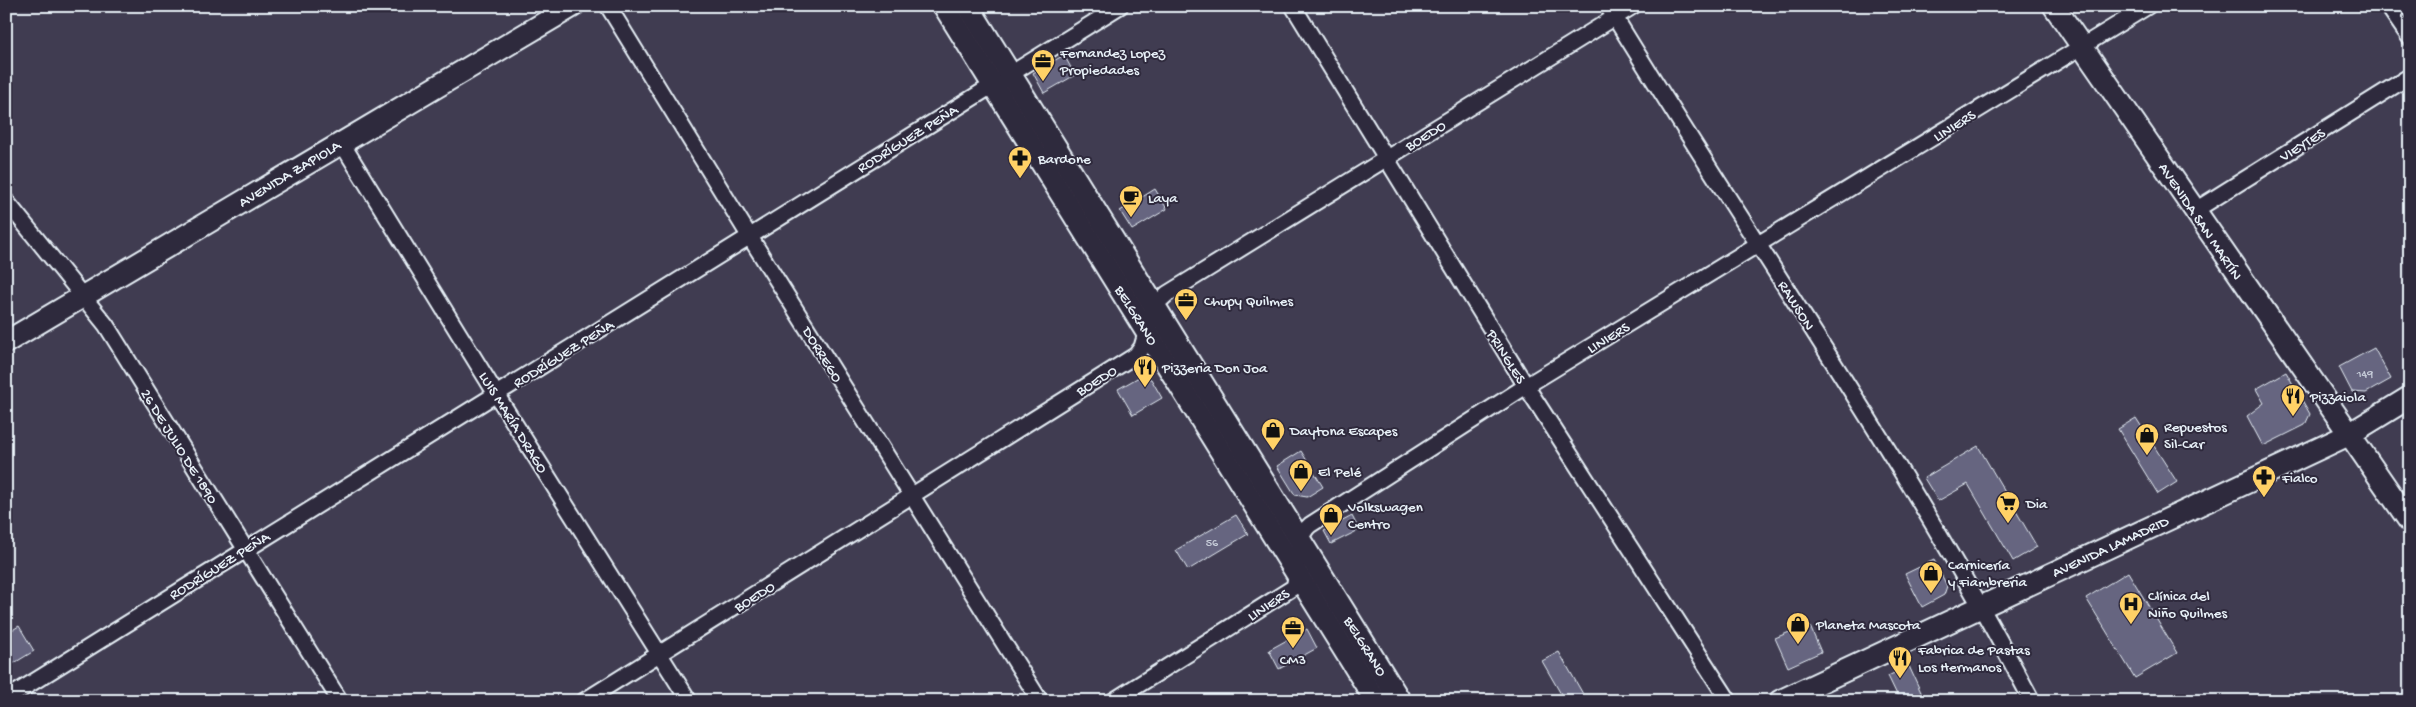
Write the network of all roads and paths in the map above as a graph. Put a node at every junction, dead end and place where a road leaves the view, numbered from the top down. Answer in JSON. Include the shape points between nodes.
{"nodes":[{"id":1,"x":573,"y":6,"type":"edge"},
{"id":2,"x":608,"y":6,"type":"edge"},
{"id":3,"x":944,"y":6,"type":"edge"},
{"id":4,"x":968,"y":6,"type":"edge"},
{"id":5,"x":1120,"y":6,"type":"edge"},
{"id":6,"x":1293,"y":6,"type":"edge"},
{"id":7,"x":1633,"y":6,"type":"edge"},
{"id":8,"x":2054,"y":6,"type":"edge"},
{"id":9,"x":2148,"y":6,"type":"edge"},
{"id":10,"x":2388,"y":6,"type":"edge"},
{"id":11,"x":1611,"y":12,"type":"edge"},
{"id":12,"x":2410,"y":38,"type":"edge"},
{"id":13,"x":2081,"y":46,"type":"junction"},
{"id":14,"x":2410,"y":76,"type":"edge"},
{"id":15,"x":1001,"y":80,"type":"junction"},
{"id":16,"x":342,"y":142,"type":"junction"},
{"id":17,"x":1386,"y":159,"type":"junction"},
{"id":18,"x":6,"y":201,"type":"edge"},
{"id":19,"x":2194,"y":211,"type":"junction"},
{"id":20,"x":750,"y":238,"type":"junction"},
{"id":21,"x":1760,"y":245,"type":"junction"},
{"id":22,"x":82,"y":296,"type":"junction"},
{"id":23,"x":1154,"y":306,"type":"junction"},
{"id":24,"x":1146,"y":331,"type":"junction"},
{"id":25,"x":6,"y":342,"type":"edge"},
{"id":26,"x":1526,"y":386,"type":"junction"},
{"id":27,"x":496,"y":394,"type":"junction"},
{"id":28,"x":2410,"y":397,"type":"edge"},
{"id":29,"x":2348,"y":435,"type":"junction"},
{"id":30,"x":913,"y":496,"type":"junction"},
{"id":31,"x":2410,"y":522,"type":"edge"},
{"id":32,"x":1300,"y":539,"type":"junction"},
{"id":33,"x":244,"y":550,"type":"junction"},
{"id":34,"x":1298,"y":573,"type":"junction"},
{"id":35,"x":1982,"y":606,"type":"junction"},
{"id":36,"x":660,"y":654,"type":"junction"},
{"id":37,"x":6,"y":699,"type":"edge"},
{"id":38,"x":340,"y":701,"type":"edge"},
{"id":39,"x":584,"y":701,"type":"edge"},
{"id":40,"x":688,"y":701,"type":"edge"},
{"id":41,"x":1040,"y":701,"type":"edge"},
{"id":42,"x":1113,"y":701,"type":"edge"},
{"id":43,"x":1376,"y":701,"type":"edge"},
{"id":44,"x":1400,"y":701,"type":"edge"},
{"id":45,"x":1729,"y":701,"type":"edge"},
{"id":46,"x":1780,"y":701,"type":"edge"},
{"id":47,"x":2032,"y":701,"type":"edge"}],
"edges":[{"from":1,"to":16,"type":"main road","name":"AVENIDA ZAPIOLA"},
{"from":2,"to":20,"type":"street","name":"DORREGO"},
{"from":3,"to":15,"type":"main road","name":"BELGRANO"},
{"from":4,"to":15,"type":"main road","name":"BELGRANO"},
{"from":5,"to":15,"type":"street","name":"RODRÍGUEZ PEÑA"},
{"from":6,"to":17,"type":"street","name":"PRINGLES"},
{"from":7,"to":11,"type":"street","name":"BOEDO"},
{"from":8,"to":13,"type":"main road","name":"AVENIDA SAN MARTÍN"},
{"from":9,"to":13,"type":"street","name":"LINIERS"},
{"from":10,"to":12,"type":"street"},
{"from":11,"to":17,"type":"street","name":"BOEDO"},
{"from":11,"to":21,"type":"street","name":"RAWSON"},
{"from":13,"to":19,"type":"main road","name":"AVENIDA SAN MARTÍN"},
{"from":13,"to":21,"type":"street","name":"LINIERS"},
{"from":14,"to":19,"type":"street","name":"VIEYTES"},
{"from":15,"to":20,"type":"street","name":"RODRÍGUEZ PEÑA"},
{"from":15,"to":23,"type":"main road","name":"BELGRANO"},
{"from":15,"to":24,"type":"main road","name":"BELGRANO"},
{"from":16,"to":22,"type":"main road","name":"AVENIDA ZAPIOLA"},
{"from":16,"to":27,"type":"street","name":"LUIS MARÍA DRAGO"},
{"from":17,"to":23,"type":"street","name":"BOEDO","via":[[1167,294]]},
{"from":17,"to":26,"type":"street","name":"PRINGLES"},
{"from":18,"to":22,"type":"street","name":"26 DE JULIO DE 1890"},
{"from":19,"to":29,"type":"main road","name":"AVENIDA SAN MARTÍN"},
{"from":20,"to":27,"type":"street","name":"RODRÍGUEZ PEÑA"},
{"from":20,"to":30,"type":"street","name":"DORREGO"},
{"from":21,"to":26,"type":"street","name":"LINIERS"},
{"from":21,"to":35,"type":"street","name":"RAWSON"},
{"from":22,"to":25,"type":"main road","name":"AVENIDA ZAPIOLA"},
{"from":22,"to":33,"type":"street","name":"26 DE JULIO DE 1890","via":[[106,325]]},
{"from":23,"to":24,"type":"street","name":"BOEDO"},
{"from":23,"to":32,"type":"main road","name":"BELGRANO"},
{"from":24,"to":30,"type":"street","name":"BOEDO","via":[[1136,355]]},
{"from":24,"to":34,"type":"main road","name":"BELGRANO"},
{"from":26,"to":32,"type":"street","name":"LINIERS","via":[[1310,524]]},
{"from":26,"to":45,"type":"street","name":"PRINGLES"},
{"from":27,"to":33,"type":"street","name":"RODRÍGUEZ PEÑA"},
{"from":27,"to":36,"type":"street","name":"LUIS MARÍA DRAGO"},
{"from":28,"to":29,"type":"main road","name":"AVENIDA LAMADRID"},
{"from":29,"to":31,"type":"main road","name":"AVENIDA SAN MARTÍN"},
{"from":29,"to":35,"type":"main road","name":"AVENIDA LAMADRID"},
{"from":30,"to":36,"type":"street","name":"BOEDO"},
{"from":30,"to":41,"type":"street","name":"DORREGO"},
{"from":32,"to":34,"type":"street","name":"LINIERS"},
{"from":32,"to":44,"type":"main road","name":"BELGRANO"},
{"from":33,"to":37,"type":"street","name":"RODRÍGUEZ PEÑA"},
{"from":33,"to":38,"type":"street","name":"26 DE JULIO DE 1890"},
{"from":34,"to":42,"type":"street","name":"LINIERS","via":[[1294,587],[1284,595]]},
{"from":34,"to":43,"type":"main road","name":"BELGRANO"},
{"from":35,"to":46,"type":"main road","name":"AVENIDA LAMADRID"},
{"from":35,"to":47,"type":"street","name":"RAWSON"},
{"from":36,"to":39,"type":"street","name":"BOEDO"},
{"from":36,"to":40,"type":"street","name":"LUIS MARÍA DRAGO"}]}
